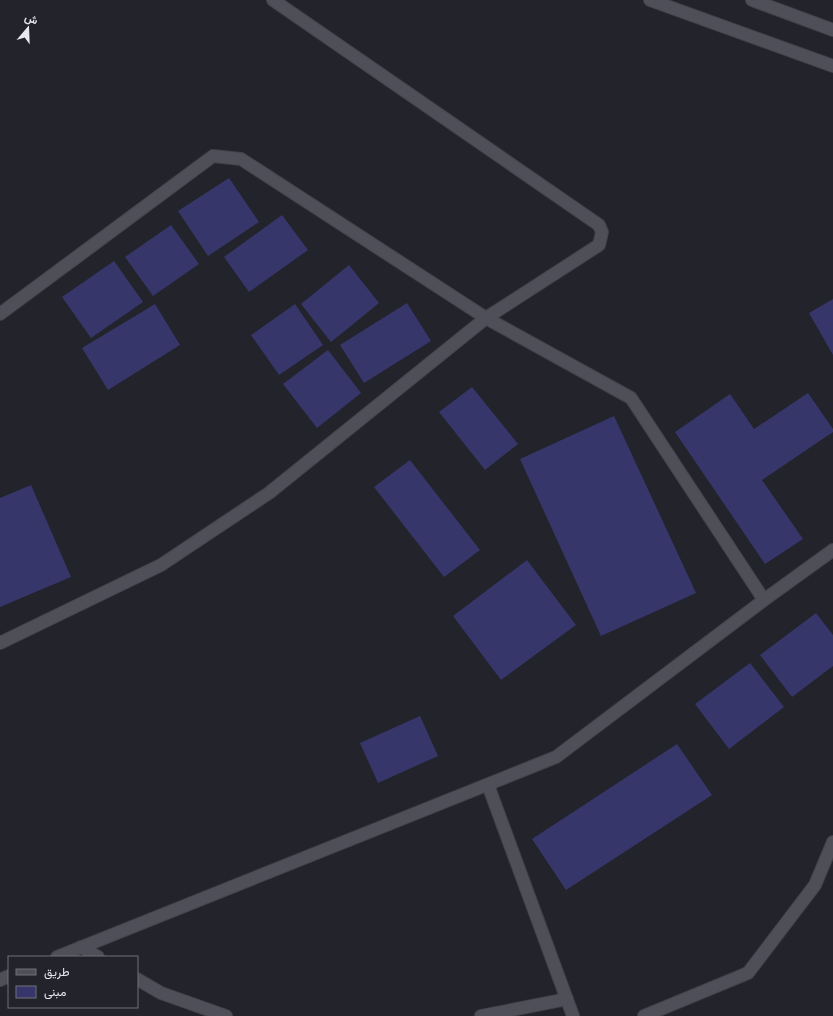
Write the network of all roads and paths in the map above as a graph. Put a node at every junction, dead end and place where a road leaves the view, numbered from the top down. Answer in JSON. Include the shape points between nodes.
{"nodes":[{"id":1,"x":273,"y":0,"type":"edge"},
{"id":2,"x":650,"y":0,"type":"edge"},
{"id":3,"x":752,"y":0,"type":"edge"},
{"id":4,"x":833,"y":30,"type":"edge"},
{"id":5,"x":833,"y":66,"type":"edge"},
{"id":6,"x":0,"y":314,"type":"edge"},
{"id":7,"x":486,"y":318,"type":"junction"},
{"id":8,"x":833,"y":550,"type":"edge"},
{"id":9,"x":764,"y":600,"type":"junction"},
{"id":10,"x":0,"y":643,"type":"edge"},
{"id":11,"x":488,"y":785,"type":"junction"},
{"id":12,"x":833,"y":842,"type":"edge"},
{"id":13,"x":81,"y":947,"type":"junction"},
{"id":14,"x":59,"y":956,"type":"edge"},
{"id":15,"x":96,"y":956,"type":"edge"},
{"id":16,"x":138,"y":980,"type":"edge"},
{"id":17,"x":567,"y":999,"type":"junction"},
{"id":18,"x":226,"y":1016,"type":"edge"},
{"id":19,"x":481,"y":1016,"type":"edge"},
{"id":20,"x":573,"y":1016,"type":"edge"},
{"id":21,"x":644,"y":1016,"type":"edge"}],
"edges":[{"from":1,"to":7,"type":"street","via":[[599,225],[602,232],[599,245]]},
{"from":2,"to":5,"type":"street"},
{"from":3,"to":4,"type":"street"},
{"from":6,"to":7,"type":"street","via":[[213,156],[241,159]]},
{"from":7,"to":9,"type":"street","via":[[631,398]]},
{"from":7,"to":10,"type":"street","via":[[275,488],[161,565]]},
{"from":8,"to":9,"type":"street"},
{"from":9,"to":11,"type":"street","via":[[556,757]]},
{"from":11,"to":13,"type":"street"},
{"from":11,"to":17,"type":"street"},
{"from":12,"to":21,"type":"street","via":[[815,885],[748,973]]},
{"from":13,"to":14,"type":"street"},
{"from":13,"to":15,"type":"street"},
{"from":16,"to":18,"type":"street","via":[[161,993]]},
{"from":17,"to":19,"type":"street"},
{"from":17,"to":20,"type":"street"}]}
